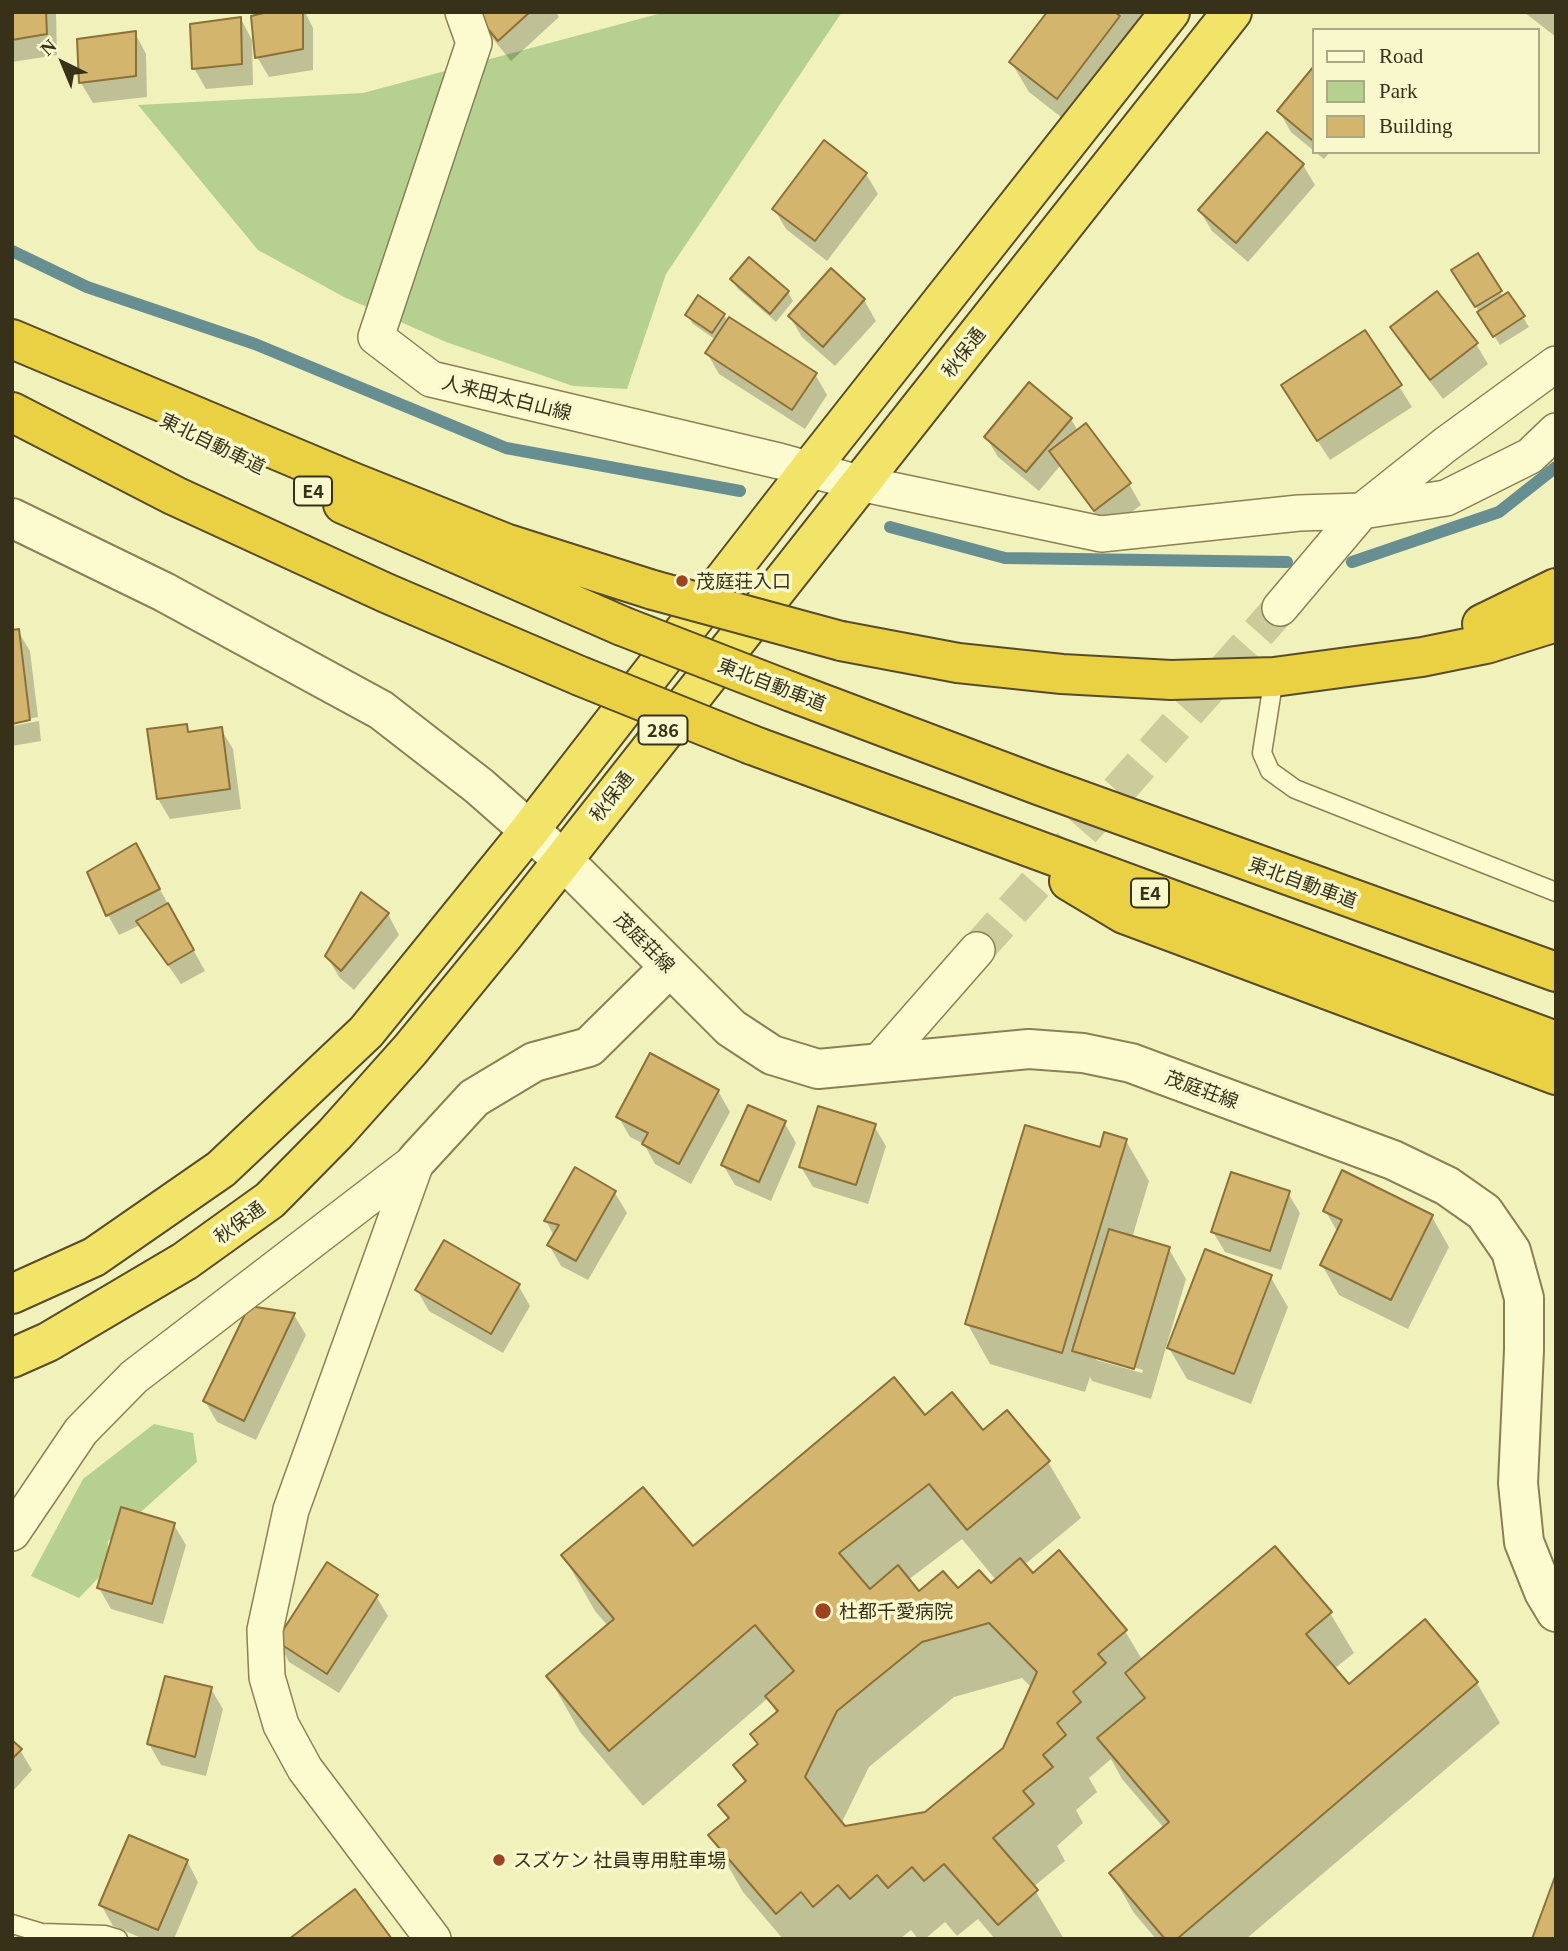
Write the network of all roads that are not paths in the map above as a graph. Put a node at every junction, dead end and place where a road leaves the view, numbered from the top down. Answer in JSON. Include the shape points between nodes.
{"nodes":[{"id":1,"x":463,"y":12,"type":"edge"},
{"id":2,"x":1170,"y":12,"type":"edge"},
{"id":3,"x":1232,"y":12,"type":"edge"},
{"id":4,"x":12,"y":339,"type":"edge"},
{"id":5,"x":1556,"y":364,"type":"edge"},
{"id":6,"x":12,"y":412,"type":"edge"},
{"id":7,"x":1556,"y":431,"type":"edge"},
{"id":8,"x":809,"y":470,"type":"junction"},
{"id":9,"x":859,"y":483,"type":"junction"},
{"id":10,"x":1362,"y":511,"type":"junction"},
{"id":11,"x":12,"y":518,"type":"edge"},
{"id":12,"x":1556,"y":588,"type":"edge"},
{"id":13,"x":1280,"y":608,"type":"tunnel mouth"},
{"id":14,"x":1556,"y":622,"type":"edge"},
{"id":15,"x":1353,"y":666,"type":"junction"},
{"id":16,"x":1274,"y":677,"type":"junction"},
{"id":17,"x":529,"y":831,"type":"junction"},
{"id":18,"x":562,"y":859,"type":"junction"},
{"id":19,"x":1556,"y":892,"type":"edge"},
{"id":20,"x":977,"y":950,"type":"tunnel mouth"},
{"id":21,"x":670,"y":967,"type":"junction"},
{"id":22,"x":1556,"y":972,"type":"edge"},
{"id":23,"x":1550,"y":1056,"type":"edge"},
{"id":24,"x":877,"y":1064,"type":"junction"},
{"id":25,"x":417,"y":1160,"type":"junction"},
{"id":26,"x":12,"y":1294,"type":"edge"},
{"id":27,"x":12,"y":1358,"type":"edge"},
{"id":28,"x":12,"y":1533,"type":"edge"},
{"id":29,"x":1556,"y":1612,"type":"edge"},
{"id":30,"x":12,"y":1924,"type":"edge"},
{"id":31,"x":118,"y":1939,"type":"edge"},
{"id":32,"x":433,"y":1939,"type":"edge"}],
"edges":[{"from":1,"to":8,"type":"street","name":"人来田太白山線","via":[[474,43],[376,337],[431,379]]},
{"from":2,"to":8,"type":"highway","number":"286"},
{"from":3,"to":9,"type":"highway","name":"秋保通","number":"286"},
{"from":4,"to":16,"type":"highway","bridge":true,"via":[[505,543],[653,590],[841,641],[958,663],[1062,674],[1171,681]]},
{"from":4,"to":22,"type":"highway","name":"東北自動車道","number":"E4","bridge":true,"via":[[229,452],[622,626],[1068,796]]},
{"from":5,"to":10,"type":"street"},
{"from":6,"to":23,"type":"highway","number":"E4","bridge":true,"via":[[175,496],[580,676]]},
{"from":7,"to":10,"type":"street","name":"人来田太白山線","via":[[1530,456],[1446,498]]},
{"from":8,"to":9,"type":"street","name":"人来田太白山線"},
{"from":8,"to":17,"type":"highway","number":"286"},
{"from":9,"to":10,"type":"street","name":"人来田太白山線","via":[[1101,534],[1299,513]]},
{"from":9,"to":18,"type":"highway","name":"秋保通","number":"286"},
{"from":10,"to":13,"type":"street"},
{"from":11,"to":17,"type":"street","name":"茂庭荘線","via":[[164,592],[381,710],[480,786]]},
{"from":12,"to":15,"type":"highway","via":[[1480,625]]},
{"from":14,"to":15,"type":"highway","via":[[1486,644]]},
{"from":15,"to":16,"type":"highway"},
{"from":16,"to":19,"type":"lane","via":[[1262,753],[1270,771],[1295,789]]},
{"from":17,"to":18,"type":"street","name":"茂庭荘線"},
{"from":17,"to":26,"type":"highway","number":"286","via":[[366,1032],[221,1169],[94,1257]]},
{"from":18,"to":21,"type":"street","name":"茂庭荘線"},
{"from":18,"to":27,"type":"highway","name":"秋保通","number":"286","via":[[410,1050],[270,1200],[185,1261],[48,1342]]},
{"from":20,"to":24,"type":"street"},
{"from":21,"to":24,"type":"street","name":"茂庭荘線","via":[[732,1028],[772,1055],[818,1069]]},
{"from":21,"to":25,"type":"street","via":[[589,1047],[534,1062],[474,1098]]},
{"from":24,"to":29,"type":"street","name":"茂庭荘線","via":[[1029,1049],[1131,1063],[1394,1160],[1447,1186],[1484,1212],[1511,1251],[1524,1298],[1518,1483],[1524,1542]]},
{"from":25,"to":28,"type":"street","via":[[134,1377],[81,1431]]},
{"from":25,"to":32,"type":"street","via":[[291,1510],[265,1630],[267,1677],[286,1736],[304,1769]]},
{"from":30,"to":31,"type":"lane","via":[[42,1933]]}]}
